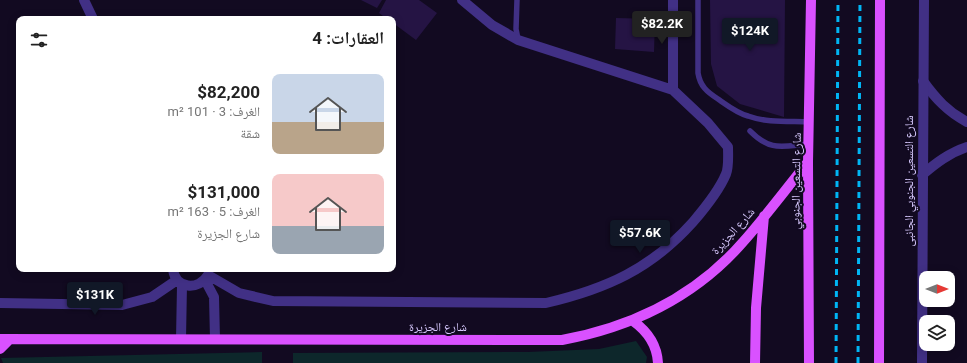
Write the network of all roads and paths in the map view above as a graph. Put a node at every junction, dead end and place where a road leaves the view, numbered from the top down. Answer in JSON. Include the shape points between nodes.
{"nodes":[{"id":1,"x":84,"y":0,"type":"edge"},
{"id":2,"x":462,"y":0,"type":"edge"},
{"id":3,"x":517,"y":0,"type":"edge"},
{"id":4,"x":673,"y":0,"type":"edge"},
{"id":5,"x":698,"y":0,"type":"edge"},
{"id":6,"x":811,"y":0,"type":"edge"},
{"id":7,"x":880,"y":0,"type":"edge"},
{"id":8,"x":924,"y":0,"type":"edge"},
{"id":9,"x":92,"y":16,"type":"edge"},
{"id":10,"x":518,"y":40,"type":"junction"},
{"id":11,"x":923,"y":81,"type":"junction"},
{"id":12,"x":673,"y":90,"type":"junction"},
{"id":13,"x":810,"y":122,"type":"junction"},
{"id":14,"x":967,"y":122,"type":"edge"},
{"id":15,"x":750,"y":131,"type":"dead end"},
{"id":16,"x":809,"y":144,"type":"junction"},
{"id":17,"x":967,"y":147,"type":"edge"},
{"id":18,"x":808,"y":162,"type":"junction"},
{"id":19,"x":922,"y":176,"type":"junction"},
{"id":20,"x":764,"y":216,"type":"junction"},
{"id":21,"x":175,"y":272,"type":"edge"},
{"id":22,"x":207,"y":275,"type":"edge"},
{"id":23,"x":180,"y":282,"type":"junction"},
{"id":24,"x":0,"y":302,"type":"edge"},
{"id":25,"x":633,"y":320,"type":"junction"},
{"id":26,"x":5,"y":339,"type":"edge"},
{"id":27,"x":181,"y":339,"type":"junction"},
{"id":28,"x":215,"y":339,"type":"junction"},
{"id":29,"x":0,"y":350,"type":"edge"},
{"id":30,"x":658,"y":363,"type":"edge"},
{"id":31,"x":755,"y":363,"type":"edge"},
{"id":32,"x":810,"y":363,"type":"edge"},
{"id":33,"x":880,"y":363,"type":"edge"},
{"id":34,"x":922,"y":363,"type":"edge"}],
"edges":[{"from":1,"to":9,"type":"street"},
{"from":2,"to":10,"type":"street","via":[[492,25]]},
{"from":3,"to":10,"type":"lane"},
{"from":4,"to":12,"type":"street"},
{"from":5,"to":13,"type":"lane","via":[[698,73],[703,88],[748,116]]},
{"from":6,"to":13,"type":"main road","name":"شارع التسعين الجنوبي"},
{"from":7,"to":33,"type":"main road"},
{"from":8,"to":11,"type":"street","name":"شارع التسعين الجنوبي الجانبى"},
{"from":10,"to":12,"type":"street"},
{"from":11,"to":14,"type":"street","via":[[937,101],[952,114]]},
{"from":11,"to":19,"type":"street","name":"شارع التسعين الجنوبي الجانبى"},
{"from":12,"to":22,"type":"street","via":[[708,123],[728,147],[727,173],[706,208],[680,236],[651,260],[618,280],[583,294],[546,303],[273,301],[238,293]]},
{"from":13,"to":16,"type":"main road","name":"شارع التسعين الجنوبي"},
{"from":15,"to":16,"type":"lane","via":[[760,141],[772,146]]},
{"from":16,"to":18,"type":"main road","name":"شارع التسعين الجنوبي"},
{"from":17,"to":19,"type":"street","via":[[938,160]]},
{"from":18,"to":20,"type":"main road","name":"شارع الجزيرة"},
{"from":18,"to":32,"type":"main road","name":"شارع التسعين الجنوبي"},
{"from":19,"to":34,"type":"street","name":"شارع التسعين الجنوبي الجانبى"},
{"from":20,"to":25,"type":"main road","name":"شارع الجزيرة","via":[[743,243],[703,279],[664,306]]},
{"from":20,"to":31,"type":"main road","via":[[756,301]]},
{"from":21,"to":23,"type":"street"},
{"from":22,"to":23,"type":"street","via":[[198,285],[190,287]]},
{"from":22,"to":28,"type":"street","via":[[214,297]]},
{"from":23,"to":24,"type":"street","via":[[152,297],[122,305]]},
{"from":23,"to":27,"type":"street"},
{"from":25,"to":28,"type":"main road","name":"شارع الجزيرة","via":[[598,332],[562,340]]},
{"from":25,"to":30,"type":"main road","via":[[652,341]]},
{"from":26,"to":27,"type":"main road","name":"شارع الجزيرة"},
{"from":26,"to":29,"type":"main road"},
{"from":27,"to":28,"type":"main road","name":"شارع الجزيرة"}]}
